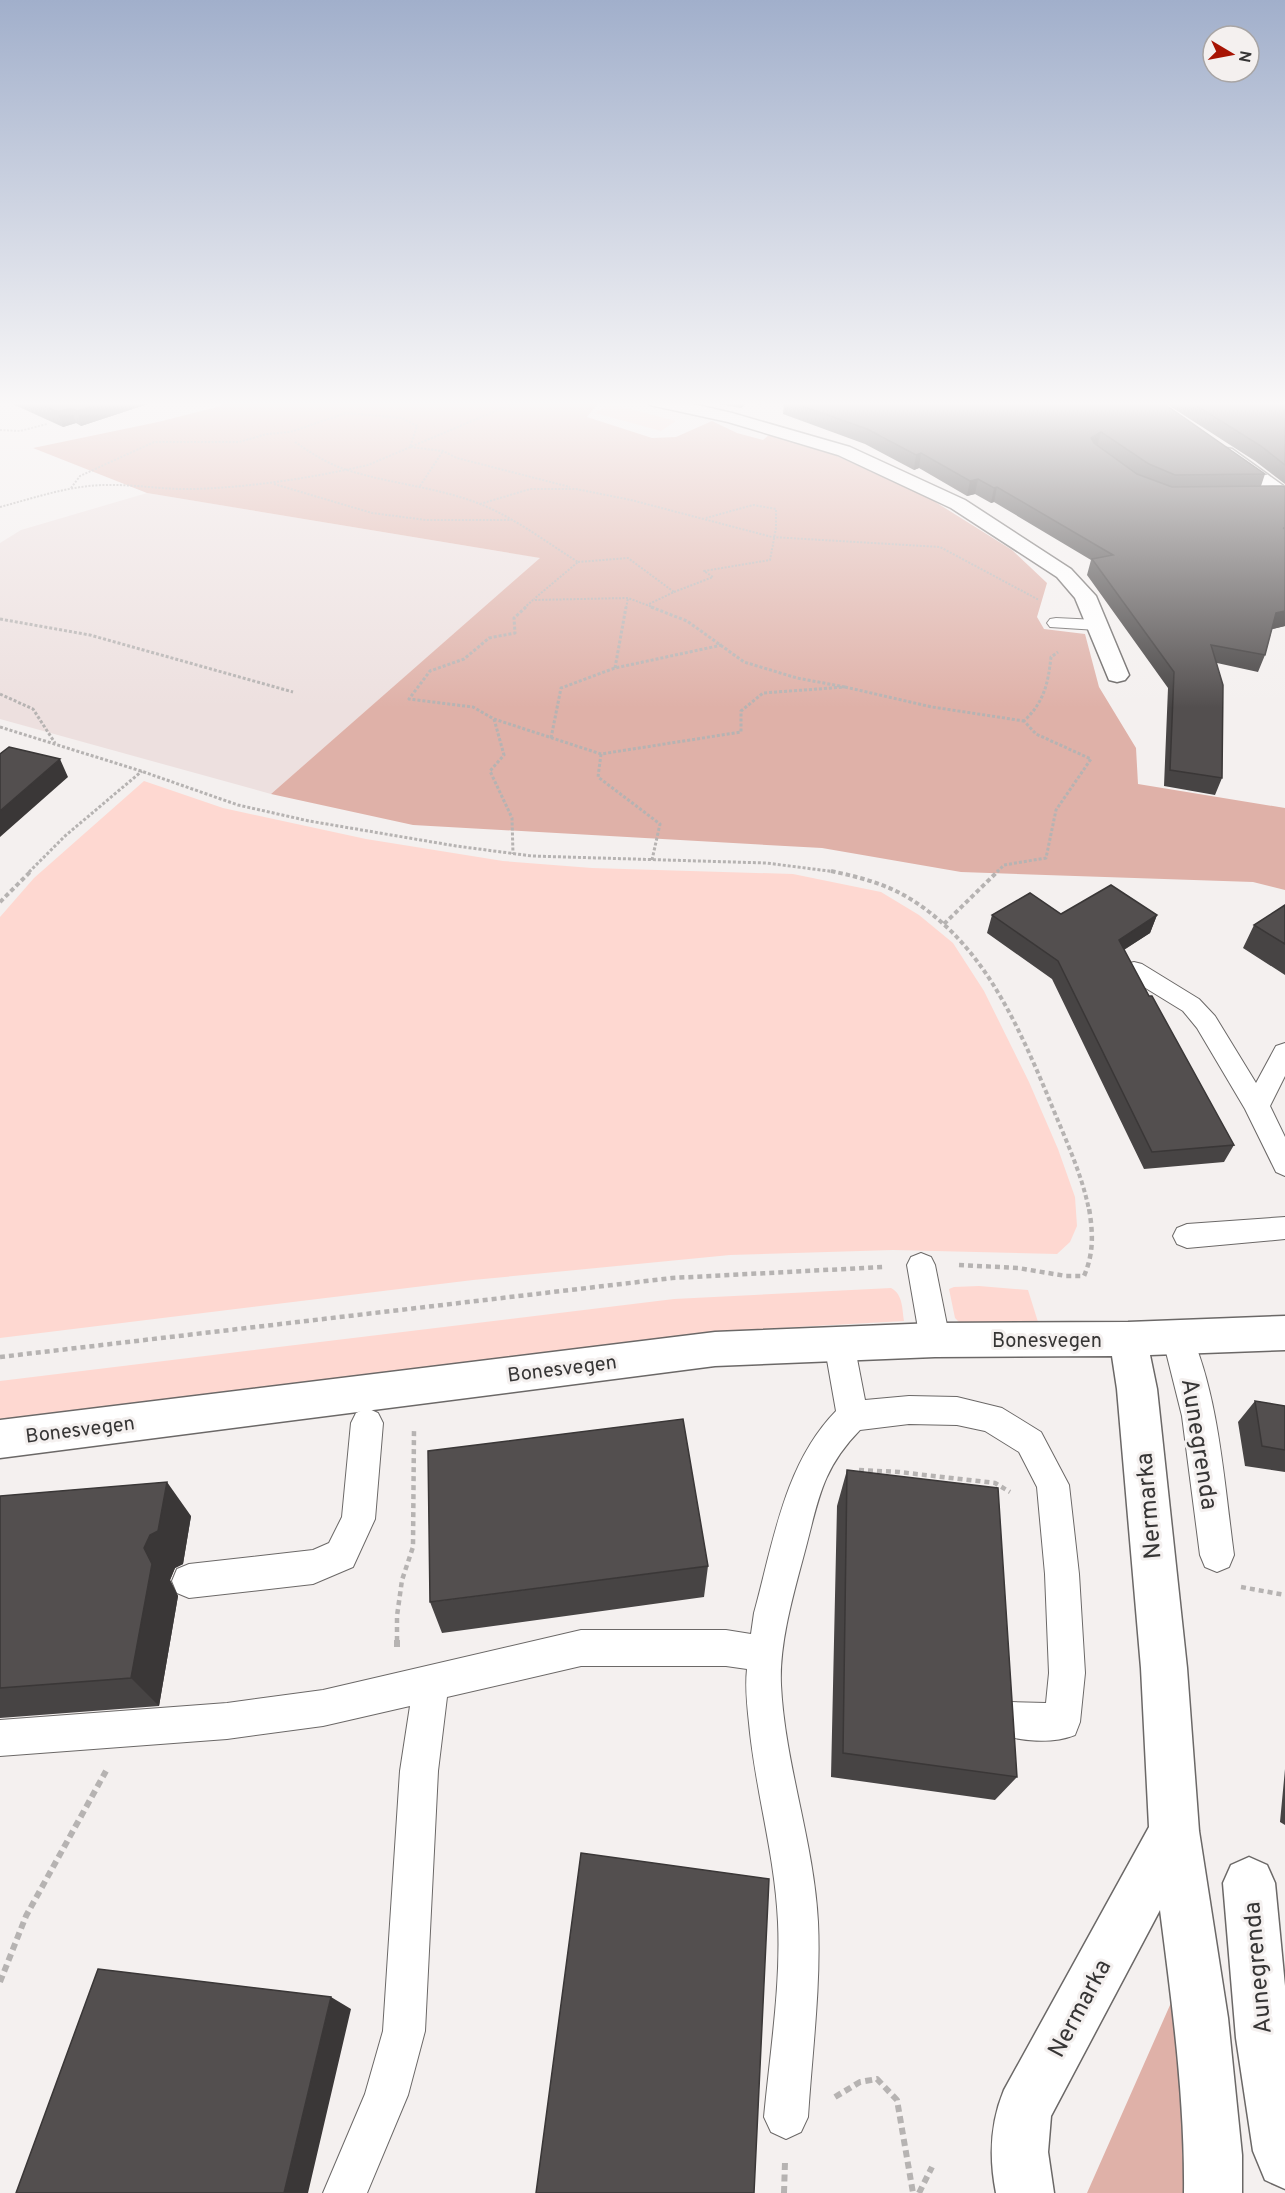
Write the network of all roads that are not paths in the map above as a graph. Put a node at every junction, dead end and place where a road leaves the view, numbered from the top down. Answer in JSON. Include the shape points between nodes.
{"nodes":[{"id":1,"x":957,"y":503,"type":"edge"},
{"id":2,"x":1056,"y":623,"type":"dead end"},
{"id":3,"x":1098,"y":627,"type":"junction"},
{"id":4,"x":1117,"y":675,"type":"dead end"},
{"id":5,"x":1134,"y":970,"type":"edge"},
{"id":6,"x":1285,"y":1052,"type":"edge"},
{"id":7,"x":1257,"y":1106,"type":"junction"},
{"id":8,"x":1285,"y":1165,"type":"edge"},
{"id":9,"x":1285,"y":1228,"type":"edge"},
{"id":10,"x":1187,"y":1236,"type":"dead end"},
{"id":11,"x":921,"y":1265,"type":"road end"},
{"id":12,"x":1285,"y":1333,"type":"edge"},
{"id":13,"x":1177,"y":1336,"type":"junction"},
{"id":14,"x":1128,"y":1339,"type":"junction"},
{"id":15,"x":935,"y":1340,"type":"junction"},
{"id":16,"x":839,"y":1343,"type":"junction"},
{"id":17,"x":852,"y":1416,"type":"junction"},
{"id":18,"x":367,"y":1423,"type":"dead end"},
{"id":19,"x":0,"y":1439,"type":"edge"},
{"id":20,"x":1217,"y":1555,"type":"dead end"},
{"id":21,"x":189,"y":1581,"type":"dead end"},
{"id":22,"x":766,"y":1654,"type":"junction"},
{"id":23,"x":415,"y":1687,"type":"junction"},
{"id":24,"x":1011,"y":1720,"type":"edge"},
{"id":25,"x":0,"y":1738,"type":"edge"},
{"id":26,"x":1174,"y":1831,"type":"junction"},
{"id":27,"x":1249,"y":1882,"type":"dead end"},
{"id":28,"x":786,"y":2117,"type":"road end"},
{"id":29,"x":1285,"y":2160,"type":"edge"},
{"id":30,"x":345,"y":2193,"type":"edge"},
{"id":31,"x":1025,"y":2193,"type":"edge"},
{"id":32,"x":1213,"y":2193,"type":"edge"}],
"edges":[{"from":1,"to":3,"type":"street","via":[[1064,573],[1084,596]]},
{"from":2,"to":3,"type":"lane"},
{"from":3,"to":4,"type":"street"},
{"from":5,"to":7,"type":"lane","via":[[1191,1005],[1206,1022]]},
{"from":6,"to":7,"type":"lane"},
{"from":7,"to":8,"type":"lane"},
{"from":9,"to":10,"type":"lane"},
{"from":11,"to":15,"type":"lane"},
{"from":12,"to":13,"type":"street"},
{"from":13,"to":14,"type":"street"},
{"from":13,"to":20,"type":"lane","name":"Aunegrenda","via":[[1188,1366]]},
{"from":14,"to":15,"type":"street","name":"Bonesvegen"},
{"from":14,"to":26,"type":"street","name":"Nermarka","via":[[1137,1389],[1164,1668]]},
{"from":15,"to":16,"type":"street","name":"Bonesvegen"},
{"from":16,"to":17,"type":"lane"},
{"from":16,"to":19,"type":"street","name":"Bonesvegen","via":[[715,1349]]},
{"from":17,"to":22,"type":"lane","via":[[829,1440],[806,1483],[771,1613]]},
{"from":17,"to":24,"type":"lane","via":[[909,1410],[957,1411],[991,1418],[1030,1442],[1053,1485],[1067,1673],[1062,1722]]},
{"from":18,"to":21,"type":"lane","via":[[358,1519],[341,1554],[313,1567]]},
{"from":22,"to":23,"type":"lane","via":[[726,1648],[581,1648]]},
{"from":22,"to":28,"type":"lane","via":[[763,1683],[770,1751],[788,1840],[798,1922]]},
{"from":23,"to":25,"type":"lane","via":[[301,1711],[227,1721]]},
{"from":23,"to":30,"type":"lane","via":[[419,1771],[404,2031],[386,2095]]},
{"from":26,"to":31,"type":"street","name":"Nermarka","via":[[1024,2110],[1018,2140]]},
{"from":26,"to":32,"type":"street","name":"Nermarka","via":[[1202,2018]]},
{"from":27,"to":29,"type":"street","name":"Aunegrenda","via":[[1263,2038]]}]}
